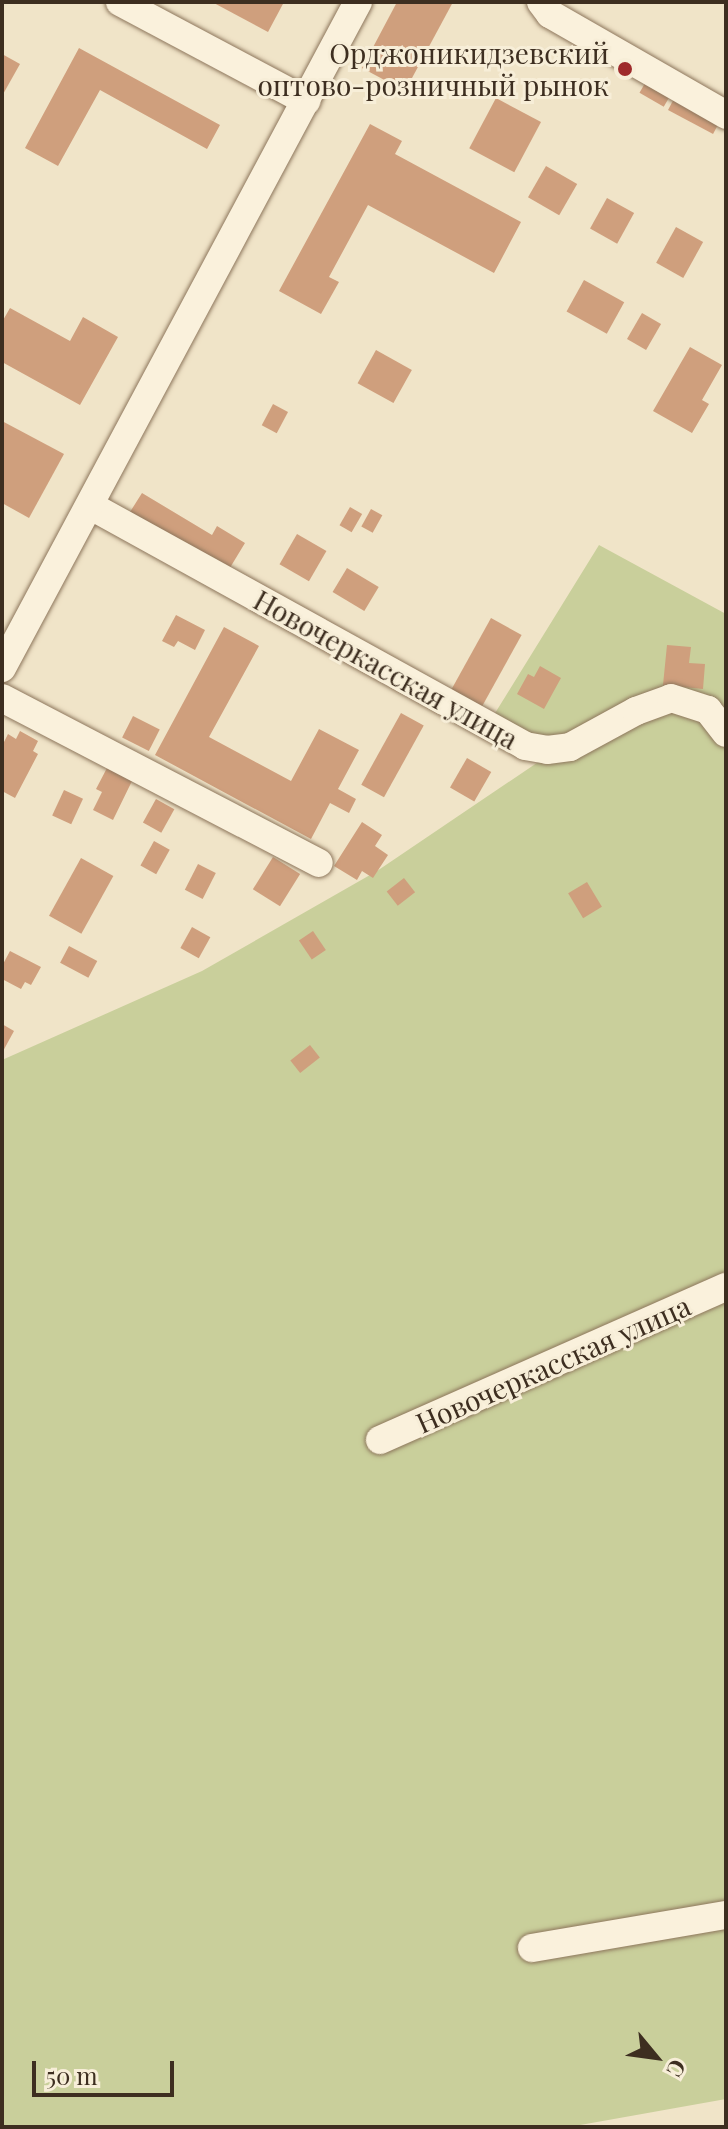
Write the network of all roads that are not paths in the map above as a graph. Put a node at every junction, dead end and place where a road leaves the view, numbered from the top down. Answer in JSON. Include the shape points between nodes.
{"nodes":[{"id":1,"x":120,"y":2,"type":"edge"},
{"id":2,"x":358,"y":2,"type":"edge"},
{"id":3,"x":541,"y":2,"type":"edge"},
{"id":4,"x":306,"y":101,"type":"junction"},
{"id":5,"x":726,"y":115,"type":"edge"},
{"id":6,"x":91,"y":506,"type":"junction"},
{"id":7,"x":2,"y":668,"type":"edge"},
{"id":8,"x":2,"y":698,"type":"edge"},
{"id":9,"x":726,"y":733,"type":"edge"},
{"id":10,"x":319,"y":863,"type":"dead end"},
{"id":11,"x":726,"y":1287,"type":"edge"},
{"id":12,"x":380,"y":1440,"type":"dead end"},
{"id":13,"x":726,"y":1915,"type":"edge"},
{"id":14,"x":532,"y":1948,"type":"dead end"}],
"edges":[{"from":1,"to":4,"type":"street"},
{"from":2,"to":4,"type":"street"},
{"from":3,"to":5,"type":"street","via":[[550,14]]},
{"from":4,"to":6,"type":"street"},
{"from":6,"to":7,"type":"street"},
{"from":6,"to":9,"type":"street","name":"Новочеркасская улица","via":[[525,746],[570,747],[671,698],[708,710]]},
{"from":8,"to":10,"type":"street"},
{"from":11,"to":12,"type":"street","name":"Новочеркасская улица"},
{"from":13,"to":14,"type":"street"}]}
